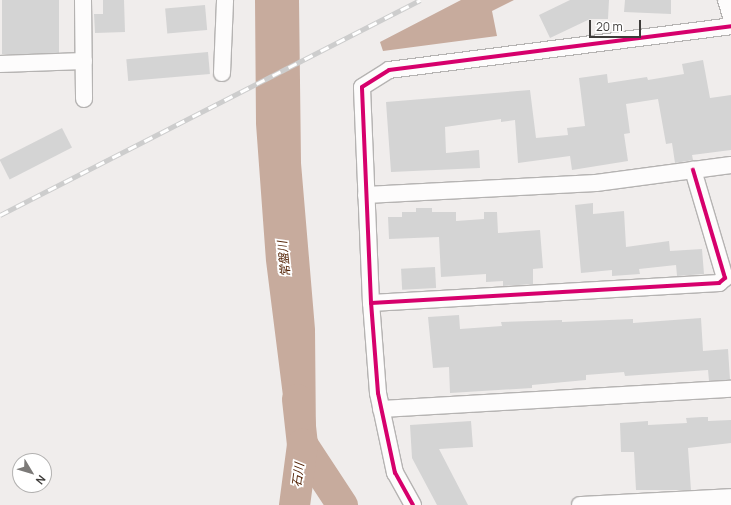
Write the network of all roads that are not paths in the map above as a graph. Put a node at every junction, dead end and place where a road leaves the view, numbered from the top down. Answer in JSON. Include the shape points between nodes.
{"nodes":[{"id":1,"x":83,"y":0,"type":"edge"},
{"id":2,"x":225,"y":0,"type":"edge"},
{"id":3,"x":726,"y":0,"type":"edge"},
{"id":4,"x":731,"y":16,"type":"edge"},
{"id":5,"x":731,"y":26,"type":"edge"},
{"id":6,"x":84,"y":61,"type":"junction"},
{"id":7,"x":0,"y":64,"type":"edge"},
{"id":8,"x":222,"y":73,"type":"dead end"},
{"id":9,"x":84,"y":99,"type":"dead end"},
{"id":10,"x":731,"y":165,"type":"edge"},
{"id":11,"x":693,"y":170,"type":"junction"},
{"id":12,"x":366,"y":195,"type":"junction"},
{"id":13,"x":371,"y":303,"type":"junction"},
{"id":14,"x":731,"y":389,"type":"edge"},
{"id":15,"x":381,"y":409,"type":"junction"},
{"id":16,"x":731,"y":497,"type":"edge"},
{"id":17,"x":413,"y":505,"type":"edge"},
{"id":18,"x":580,"y":505,"type":"edge"}],
"edges":[{"from":1,"to":6,"type":"street"},
{"from":2,"to":8,"type":"street"},
{"from":3,"to":4,"type":"street"},
{"from":5,"to":12,"type":"street","via":[[389,70],[362,87]]},
{"from":6,"to":7,"type":"street"},
{"from":6,"to":9,"type":"street"},
{"from":10,"to":11,"type":"street"},
{"from":11,"to":12,"type":"street","via":[[596,183]]},
{"from":11,"to":13,"type":"street","via":[[725,278],[719,283]]},
{"from":12,"to":13,"type":"street"},
{"from":13,"to":15,"type":"street"},
{"from":14,"to":15,"type":"street"},
{"from":15,"to":17,"type":"street","via":[[395,473]]},
{"from":16,"to":18,"type":"street"}]}
